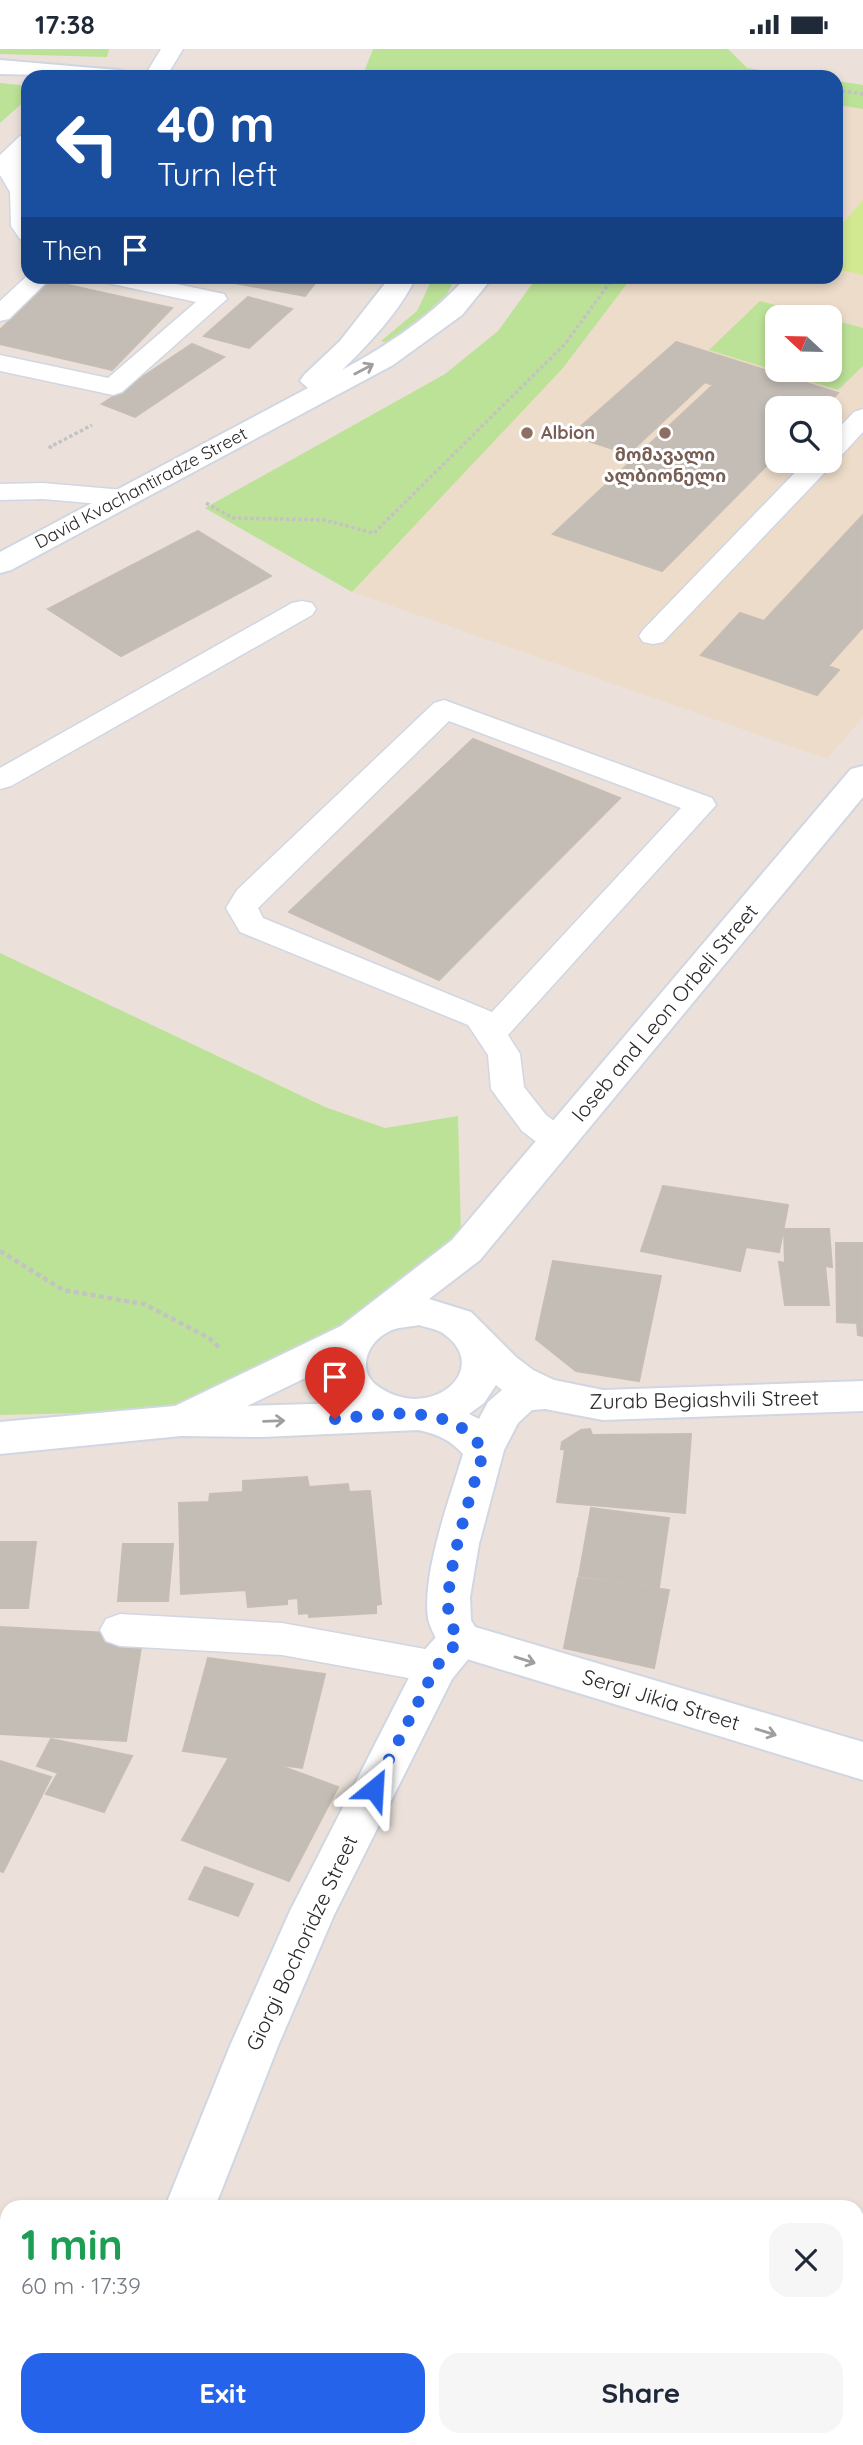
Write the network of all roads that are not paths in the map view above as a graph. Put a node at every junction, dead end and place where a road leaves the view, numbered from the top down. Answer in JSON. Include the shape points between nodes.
{"nodes":[{"id":1,"x":172,"y":49,"type":"edge"},
{"id":2,"x":0,"y":67,"type":"edge"},
{"id":3,"x":35,"y":70,"type":"edge"},
{"id":4,"x":159,"y":70,"type":"edge"},
{"id":5,"x":21,"y":147,"type":"edge"},
{"id":6,"x":18,"y":196,"type":"edge"},
{"id":7,"x":21,"y":214,"type":"edge"},
{"id":8,"x":32,"y":284,"type":"edge"},
{"id":9,"x":145,"y":284,"type":"edge"},
{"id":10,"x":399,"y":284,"type":"edge"},
{"id":11,"x":474,"y":284,"type":"edge"},
{"id":12,"x":0,"y":314,"type":"edge"},
{"id":13,"x":0,"y":363,"type":"edge"},
{"id":14,"x":281,"y":412,"type":"junction"},
{"id":15,"x":863,"y":417,"type":"edge"},
{"id":16,"x":842,"y":439,"type":"edge"},
{"id":17,"x":810,"y":473,"type":"edge"},
{"id":18,"x":0,"y":492,"type":"edge"},
{"id":19,"x":124,"y":498,"type":"junction"},
{"id":20,"x":0,"y":564,"type":"edge"},
{"id":21,"x":302,"y":609,"type":"dead end"},
{"id":22,"x":653,"y":636,"type":"dead end"},
{"id":23,"x":863,"y":776,"type":"edge"},
{"id":24,"x":0,"y":780,"type":"edge"},
{"id":25,"x":489,"y":1035,"type":"junction"},
{"id":26,"x":558,"y":1141,"type":"junction"},
{"id":27,"x":466,"y":1250,"type":"junction"},
{"id":28,"x":368,"y":1327,"type":"junction"},
{"id":29,"x":476,"y":1348,"type":"junction"},
{"id":30,"x":545,"y":1395,"type":"junction"},
{"id":31,"x":863,"y":1396,"type":"edge"},
{"id":32,"x":411,"y":1415,"type":"junction"},
{"id":33,"x":181,"y":1421,"type":"junction"},
{"id":34,"x":0,"y":1438,"type":"edge"},
{"id":35,"x":484,"y":1450,"type":"junction"},
{"id":36,"x":120,"y":1630,"type":"dead end"},
{"id":37,"x":448,"y":1654,"type":"junction"},
{"id":38,"x":863,"y":1761,"type":"edge"},
{"id":39,"x":193,"y":2200,"type":"edge"}],
"edges":[{"from":1,"to":4,"type":"lane"},
{"from":2,"to":3,"type":"street"},
{"from":5,"to":6,"type":"lane","via":[[11,156]]},
{"from":6,"to":7,"type":"lane"},
{"from":8,"to":12,"type":"lane"},
{"from":9,"to":13,"type":"lane","via":[[215,299],[114,387]]},
{"from":10,"to":14,"type":"street","name":"David Kvachantiradze Street","via":[[350,347]]},
{"from":14,"to":11,"type":"street","name":"David Kvachantiradze Street","one_way":true,"via":[[383,359],[452,309]]},
{"from":14,"to":19,"type":"street","name":"David Kvachantiradze Street"},
{"from":15,"to":16,"type":"lane"},
{"from":17,"to":22,"type":"lane"},
{"from":18,"to":19,"type":"lane"},
{"from":19,"to":20,"type":"street","name":"David Kvachantiradze Street"},
{"from":21,"to":24,"type":"lane"},
{"from":23,"to":26,"type":"street","name":"Ioseb and Leon Orbeli Street"},
{"from":25,"to":25,"type":"lane","via":[[701,805],[444,709],[248,897],[242,908],[251,925],[479,1017]]},
{"from":25,"to":26,"type":"lane","via":[[504,1054],[508,1090],[534,1122]]},
{"from":26,"to":27,"type":"street","name":"Ioseb and Leon Orbeli Street"},
{"from":27,"to":28,"type":"street","name":"Ioseb and Leon Orbeli Street"},
{"from":27,"to":29,"type":"street","via":[[459,1287]]},
{"from":28,"to":29,"type":"street","via":[[399,1313],[429,1313],[457,1322]]},
{"from":28,"to":32,"type":"street","via":[[346,1352],[345,1369],[351,1385],[363,1399],[382,1409]]},
{"from":28,"to":33,"type":"street"},
{"from":29,"to":30,"type":"street"},
{"from":29,"to":32,"type":"street","via":[[476,1386],[453,1406]]},
{"from":29,"to":35,"type":"street"},
{"from":30,"to":31,"type":"street","name":"Zurab Begiashvili Street","via":[[603,1405]]},
{"from":30,"to":35,"type":"street","via":[[518,1399],[502,1413]]},
{"from":33,"to":32,"type":"street","one_way":true},
{"from":32,"to":35,"type":"street","via":[[444,1420],[466,1431]]},
{"from":33,"to":34,"type":"street"},
{"from":35,"to":37,"type":"street","via":[[458,1544],[449,1597]]},
{"from":36,"to":37,"type":"lane"},
{"from":37,"to":38,"type":"street","name":"Sergi Jikia Street","one_way":true},
{"from":37,"to":39,"type":"street","name":"Giorgi Bochoridze Street","via":[[313,1911]]}]}
